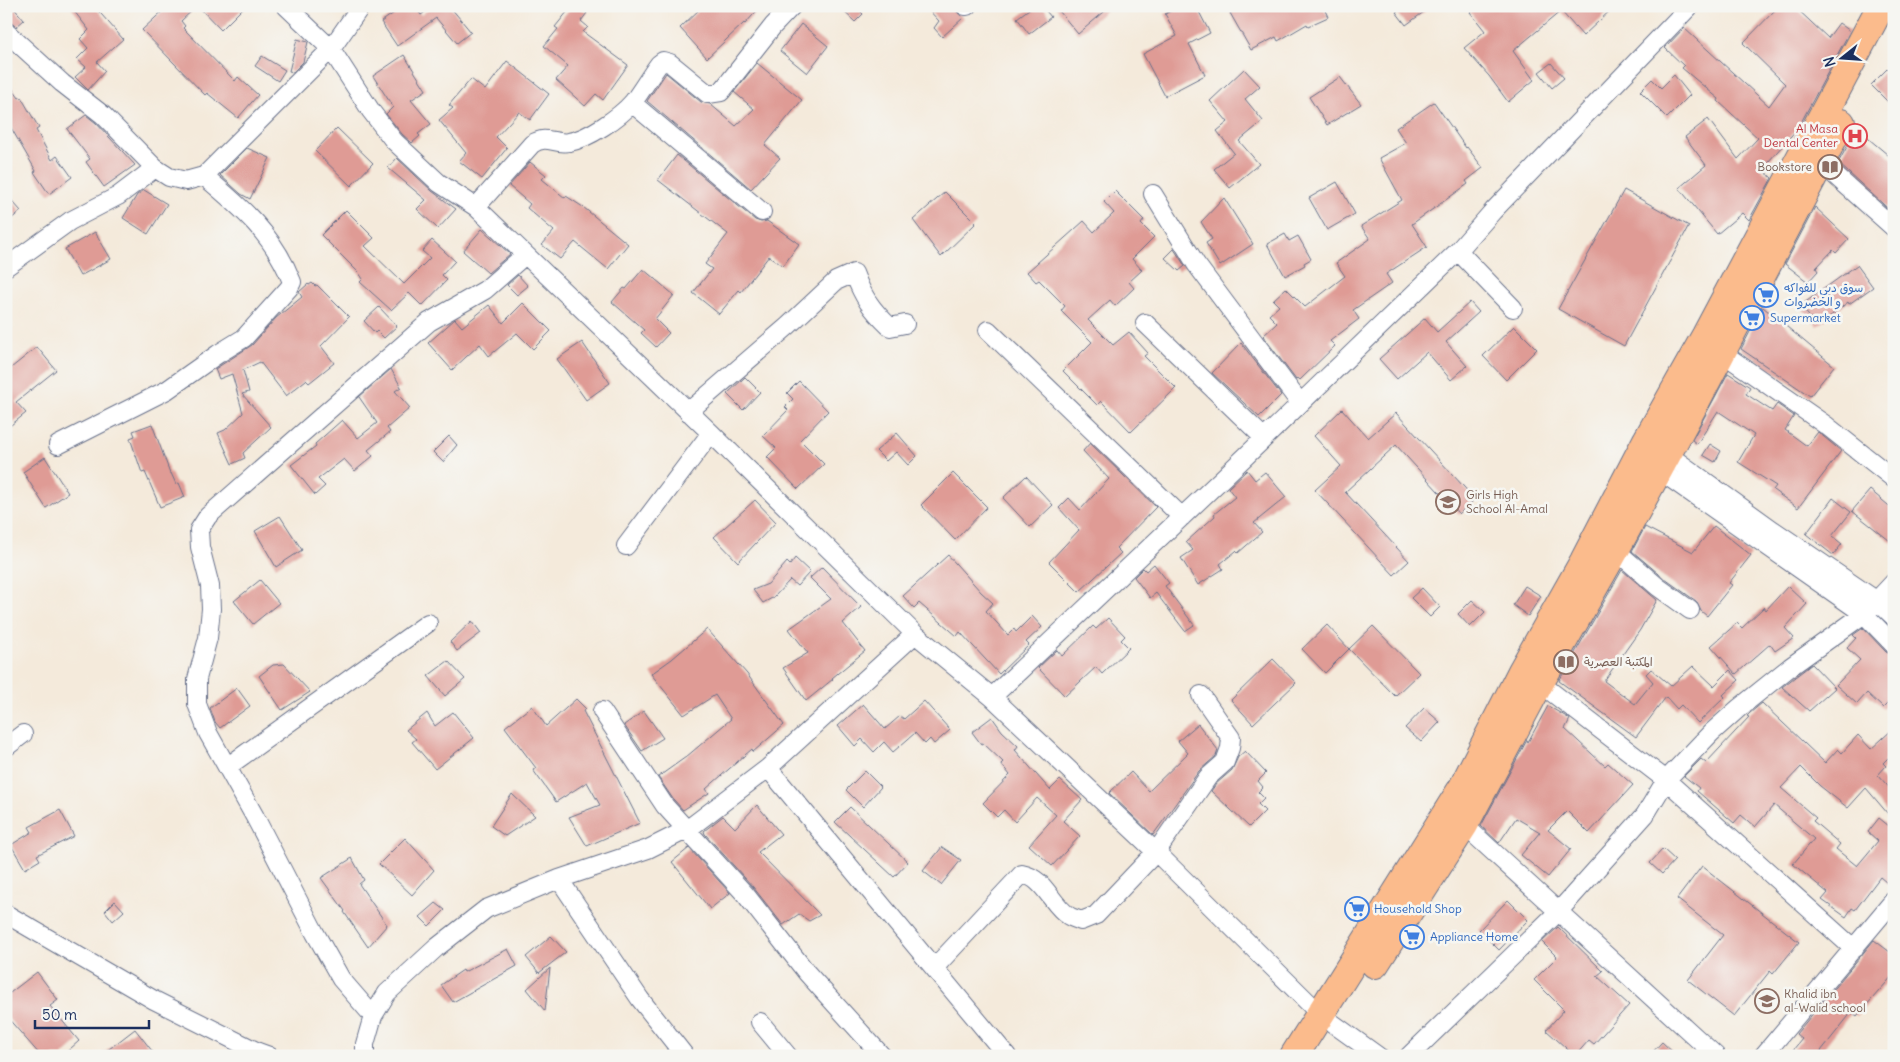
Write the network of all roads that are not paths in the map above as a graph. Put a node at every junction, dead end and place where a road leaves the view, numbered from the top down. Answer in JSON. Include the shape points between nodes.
{"nodes":[{"id":1,"x":286,"y":6,"type":"edge"},
{"id":2,"x":361,"y":6,"type":"edge"},
{"id":3,"x":792,"y":6,"type":"edge"},
{"id":4,"x":1690,"y":6,"type":"edge"},
{"id":5,"x":1881,"y":6,"type":"edge"},
{"id":6,"x":1894,"y":20,"type":"edge"},
{"id":7,"x":6,"y":32,"type":"edge"},
{"id":8,"x":331,"y":49,"type":"junction"},
{"id":9,"x":632,"y":103,"type":"junction"},
{"id":10,"x":1821,"y":161,"type":"junction"},
{"id":11,"x":155,"y":168,"type":"junction"},
{"id":12,"x":204,"y":176,"type":"junction"},
{"id":13,"x":1154,"y":194,"type":"dead end"},
{"id":14,"x":476,"y":207,"type":"junction"},
{"id":15,"x":762,"y":212,"type":"dead end"},
{"id":16,"x":1894,"y":228,"type":"edge"},
{"id":17,"x":1458,"y":250,"type":"junction"},
{"id":18,"x":525,"y":255,"type":"junction"},
{"id":19,"x":6,"y":267,"type":"edge"},
{"id":20,"x":1513,"y":308,"type":"dead end"},
{"id":21,"x":1145,"y":323,"type":"dead end"},
{"id":22,"x":905,"y":324,"type":"dead end"},
{"id":23,"x":988,"y":330,"type":"dead end"},
{"id":24,"x":1721,"y":352,"type":"junction"},
{"id":25,"x":1300,"y":403,"type":"junction"},
{"id":26,"x":688,"y":412,"type":"junction"},
{"id":27,"x":710,"y":433,"type":"junction"},
{"id":28,"x":1264,"y":438,"type":"junction"},
{"id":29,"x":58,"y":445,"type":"dead end"},
{"id":30,"x":1653,"y":455,"type":"junction"},
{"id":31,"x":1894,"y":479,"type":"edge"},
{"id":32,"x":1182,"y":517,"type":"junction"},
{"id":33,"x":626,"y":546,"type":"dead end"},
{"id":34,"x":1615,"y":550,"type":"junction"},
{"id":35,"x":1894,"y":582,"type":"edge"},
{"id":36,"x":1877,"y":601,"type":"junction"},
{"id":37,"x":1690,"y":610,"type":"dead end"},
{"id":38,"x":1864,"y":614,"type":"junction"},
{"id":39,"x":1894,"y":617,"type":"edge"},
{"id":40,"x":428,"y":623,"type":"dead end"},
{"id":41,"x":915,"y":634,"type":"junction"},
{"id":42,"x":1894,"y":645,"type":"edge"},
{"id":43,"x":1531,"y":676,"type":"junction"},
{"id":44,"x":1201,"y":696,"type":"dead end"},
{"id":45,"x":992,"y":697,"type":"junction"},
{"id":46,"x":602,"y":712,"type":"dead end"},
{"id":47,"x":23,"y":734,"type":"dead end"},
{"id":48,"x":6,"y":746,"type":"edge"},
{"id":49,"x":227,"y":767,"type":"junction"},
{"id":50,"x":768,"y":768,"type":"junction"},
{"id":51,"x":1666,"y":780,"type":"junction"},
{"id":52,"x":1456,"y":819,"type":"junction"},
{"id":53,"x":688,"y":829,"type":"junction"},
{"id":54,"x":1156,"y":852,"type":"junction"},
{"id":55,"x":559,"y":879,"type":"junction"},
{"id":56,"x":1894,"y":900,"type":"edge"},
{"id":57,"x":1558,"y":912,"type":"junction"},
{"id":58,"x":6,"y":914,"type":"edge"},
{"id":59,"x":1854,"y":949,"type":"junction"},
{"id":60,"x":934,"y":968,"type":"junction"},
{"id":61,"x":373,"y":1016,"type":"junction"},
{"id":62,"x":1329,"y":1020,"type":"junction"},
{"id":63,"x":760,"y":1022,"type":"dead end"},
{"id":64,"x":269,"y":1056,"type":"edge"},
{"id":65,"x":365,"y":1056,"type":"edge"},
{"id":66,"x":685,"y":1056,"type":"edge"},
{"id":67,"x":788,"y":1056,"type":"edge"},
{"id":68,"x":882,"y":1056,"type":"edge"},
{"id":69,"x":1007,"y":1056,"type":"edge"},
{"id":70,"x":1294,"y":1056,"type":"edge"},
{"id":71,"x":1316,"y":1056,"type":"edge"},
{"id":72,"x":1378,"y":1056,"type":"edge"},
{"id":73,"x":1410,"y":1056,"type":"edge"},
{"id":74,"x":1716,"y":1056,"type":"edge"},
{"id":75,"x":1763,"y":1056,"type":"edge"}],
"edges":[{"from":1,"to":8,"type":"street"},
{"from":2,"to":8,"type":"street"},
{"from":3,"to":9,"type":"street","via":[[721,92],[708,94],[670,63],[663,62]]},
{"from":4,"to":17,"type":"street"},
{"from":5,"to":30,"type":"main road","via":[[1706,335]]},
{"from":6,"to":10,"type":"main road"},
{"from":7,"to":11,"type":"street","via":[[103,115]]},
{"from":8,"to":12,"type":"street"},
{"from":8,"to":14,"type":"street","via":[[394,141],[439,183]]},
{"from":9,"to":14,"type":"street","via":[[594,132],[575,141],[566,143],[540,139],[532,144]]},
{"from":9,"to":15,"type":"street"},
{"from":10,"to":16,"type":"street"},
{"from":10,"to":24,"type":"main road"},
{"from":11,"to":12,"type":"street","via":[[169,177],[186,181]]},
{"from":11,"to":19,"type":"street","via":[[118,196],[70,220]]},
{"from":12,"to":29,"type":"street","via":[[247,212],[272,244],[288,270],[292,282],[289,288],[244,338],[167,390]]},
{"from":13,"to":25,"type":"street","via":[[1196,264]]},
{"from":14,"to":18,"type":"street"},
{"from":17,"to":20,"type":"street"},
{"from":17,"to":25,"type":"street"},
{"from":18,"to":26,"type":"street"},
{"from":18,"to":49,"type":"street","via":[[485,290],[429,322],[208,516],[199,530],[212,609],[197,679],[197,704],[208,733]]},
{"from":21,"to":28,"type":"street"},
{"from":22,"to":26,"type":"street","via":[[890,327],[871,309],[861,294],[854,273],[836,282]]},
{"from":23,"to":32,"type":"street"},
{"from":24,"to":30,"type":"main road"},
{"from":24,"to":31,"type":"street","via":[[1827,426]]},
{"from":25,"to":28,"type":"street"},
{"from":26,"to":27,"type":"street"},
{"from":27,"to":33,"type":"street"},
{"from":27,"to":41,"type":"street"},
{"from":28,"to":32,"type":"street"},
{"from":30,"to":34,"type":"main road"},
{"from":30,"to":36,"type":"street","via":[[1773,530]]},
{"from":30,"to":38,"type":"street"},
{"from":30,"to":43,"type":"main road","via":[[1584,561]]},
{"from":32,"to":45,"type":"street"},
{"from":34,"to":37,"type":"street"},
{"from":34,"to":43,"type":"main road"},
{"from":35,"to":36,"type":"street"},
{"from":36,"to":38,"type":"street"},
{"from":36,"to":39,"type":"street"},
{"from":38,"to":42,"type":"street"},
{"from":38,"to":51,"type":"street","via":[[1739,708]]},
{"from":40,"to":49,"type":"street"},
{"from":41,"to":45,"type":"street"},
{"from":41,"to":50,"type":"street"},
{"from":43,"to":51,"type":"street"},
{"from":43,"to":52,"type":"main road"},
{"from":44,"to":54,"type":"street","via":[[1231,738],[1230,748],[1224,762],[1208,777]]},
{"from":45,"to":54,"type":"street"},
{"from":46,"to":53,"type":"street","via":[[666,806]]},
{"from":47,"to":48,"type":"street"},
{"from":49,"to":61,"type":"street","via":[[341,979]]},
{"from":50,"to":53,"type":"street"},
{"from":50,"to":60,"type":"street"},
{"from":51,"to":57,"type":"street","via":[[1645,815]]},
{"from":51,"to":59,"type":"street"},
{"from":52,"to":57,"type":"street"},
{"from":52,"to":62,"type":"main road"},
{"from":53,"to":55,"type":"street","via":[[648,849]]},
{"from":53,"to":68,"type":"street","via":[[745,894],[807,973]]},
{"from":54,"to":60,"type":"street","via":[[1096,915],[1081,921],[1069,916],[1037,881],[1022,874]]},
{"from":54,"to":62,"type":"street"},
{"from":55,"to":61,"type":"street","via":[[486,909],[436,948],[387,993]]},
{"from":55,"to":66,"type":"street","via":[[640,998]]},
{"from":56,"to":59,"type":"street"},
{"from":57,"to":73,"type":"street"},
{"from":57,"to":74,"type":"street"},
{"from":58,"to":64,"type":"street","via":[[154,1000]]},
{"from":59,"to":75,"type":"street"},
{"from":60,"to":69,"type":"street"},
{"from":61,"to":65,"type":"street"},
{"from":62,"to":70,"type":"main road"},
{"from":62,"to":71,"type":"main road"},
{"from":62,"to":72,"type":"street"},
{"from":63,"to":67,"type":"street"}]}
